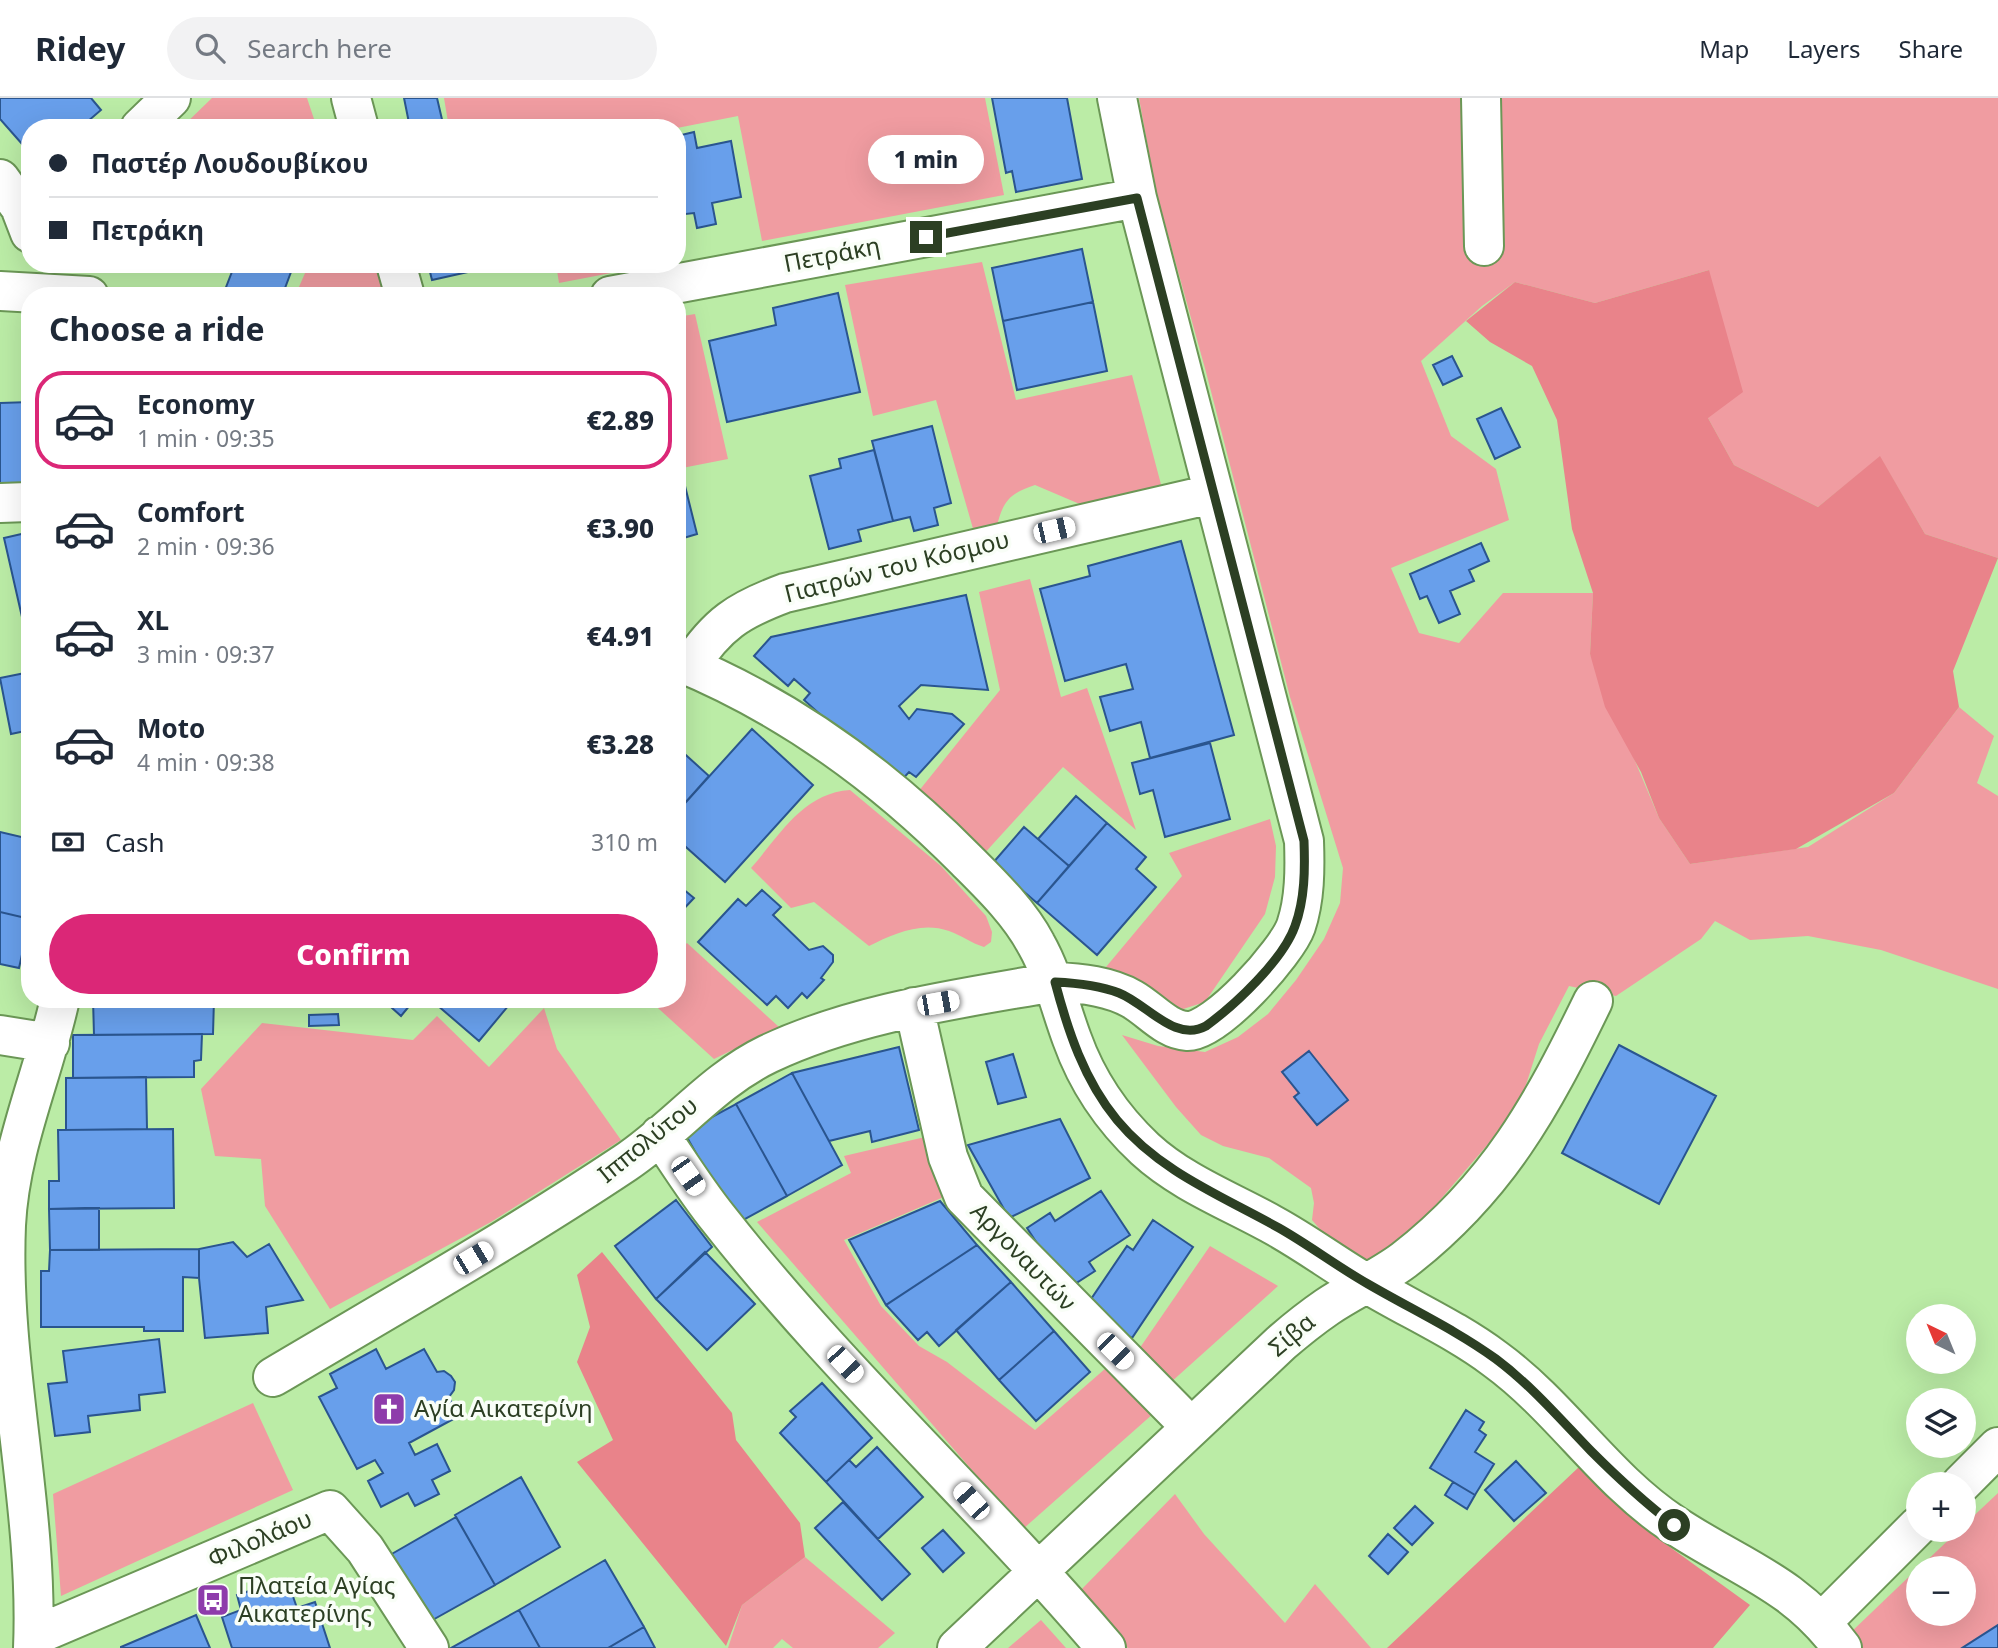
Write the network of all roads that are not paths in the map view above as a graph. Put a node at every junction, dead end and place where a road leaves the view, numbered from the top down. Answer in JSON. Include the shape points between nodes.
{"nodes":[{"id":1,"x":171,"y":98,"type":"edge"},
{"id":2,"x":351,"y":98,"type":"edge"},
{"id":3,"x":1117,"y":98,"type":"edge"},
{"id":4,"x":1481,"y":98,"type":"edge"},
{"id":5,"x":149,"y":119,"type":"edge"},
{"id":6,"x":357,"y":119,"type":"edge"},
{"id":7,"x":0,"y":179,"type":"edge"},
{"id":8,"x":1137,"y":198,"type":"junction"},
{"id":9,"x":21,"y":210,"type":"edge"},
{"id":10,"x":1484,"y":246,"type":"dead end"},
{"id":11,"x":47,"y":284,"type":"edge"},
{"id":12,"x":27,"y":287,"type":"edge"},
{"id":13,"x":658,"y":287,"type":"edge"},
{"id":14,"x":21,"y":288,"type":"edge"},
{"id":15,"x":0,"y":291,"type":"edge"},
{"id":16,"x":1212,"y":494,"type":"junction"},
{"id":17,"x":686,"y":661,"type":"edge"},
{"id":18,"x":686,"y":664,"type":"edge"},
{"id":19,"x":1055,"y":982,"type":"junction"},
{"id":20,"x":1593,"y":1002,"type":"dead end"},
{"id":21,"x":914,"y":1007,"type":"junction"},
{"id":22,"x":58,"y":1008,"type":"edge"},
{"id":23,"x":0,"y":1035,"type":"edge"},
{"id":24,"x":50,"y":1043,"type":"junction"},
{"id":25,"x":660,"y":1135,"type":"junction"},
{"id":26,"x":1365,"y":1283,"type":"junction"},
{"id":27,"x":272,"y":1377,"type":"dead end"},
{"id":28,"x":1191,"y":1427,"type":"junction"},
{"id":29,"x":1998,"y":1447,"type":"edge"},
{"id":30,"x":1973,"y":1472,"type":"edge"},
{"id":31,"x":1906,"y":1542,"type":"edge"},
{"id":32,"x":1040,"y":1570,"type":"junction"},
{"id":33,"x":1832,"y":1635,"type":"edge"},
{"id":34,"x":34,"y":1642,"type":"edge"},
{"id":35,"x":429,"y":1648,"type":"edge"},
{"id":36,"x":957,"y":1648,"type":"edge"},
{"id":37,"x":1106,"y":1648,"type":"edge"}],
"edges":[{"from":1,"to":5,"type":"street"},
{"from":2,"to":6,"type":"street"},
{"from":3,"to":8,"type":"street"},
{"from":4,"to":10,"type":"street"},
{"from":7,"to":9,"type":"street"},
{"from":8,"to":13,"type":"street","name":"Πετράκη"},
{"from":8,"to":16,"type":"street"},
{"from":11,"to":12,"type":"street"},
{"from":14,"to":15,"type":"street"},
{"from":16,"to":17,"type":"street","name":"Γιατρών του Κόσμου","via":[[785,593],[735,615]]},
{"from":16,"to":19,"type":"street","name":"Ιππολύτου","via":[[1304,841],[1303,897],[1296,925],[1283,949],[1252,984],[1198,1031],[1173,1027],[1110,990]]},
{"from":18,"to":19,"type":"street","via":[[788,716],[907,805],[1008,905],[1034,939]]},
{"from":19,"to":21,"type":"street","name":"Ιππολύτου"},
{"from":19,"to":26,"type":"street","via":[[1078,1056],[1116,1119],[1139,1143],[1187,1180],[1280,1229]]},
{"from":20,"to":26,"type":"street","name":"Σίβα","via":[[1542,1102],[1492,1174],[1431,1237]]},
{"from":21,"to":25,"type":"street","name":"Ιππολύτου","via":[[766,1055],[715,1086]]},
{"from":21,"to":28,"type":"street","name":"Αργοναυτών","via":[[948,1157],[964,1197]]},
{"from":22,"to":24,"type":"street"},
{"from":23,"to":24,"type":"street"},
{"from":24,"to":34,"type":"street","via":[[16,1145],[6,1226],[9,1337],[32,1542]]},
{"from":25,"to":27,"type":"street","name":"Ιππολύτου","via":[[630,1160],[517,1232]]},
{"from":25,"to":32,"type":"street","via":[[717,1217],[800,1314],[997,1530]]},
{"from":26,"to":28,"type":"street","name":"Σίβα","via":[[1281,1343]]},
{"from":26,"to":33,"type":"street","via":[[1497,1360],[1639,1498],[1674,1525],[1768,1577],[1796,1597]]},
{"from":28,"to":32,"type":"street","name":"Σίβα"},
{"from":29,"to":30,"type":"street"},
{"from":31,"to":33,"type":"street"},
{"from":32,"to":36,"type":"street","name":"Σίβα"},
{"from":32,"to":37,"type":"street"},
{"from":34,"to":35,"type":"street","name":"Φιλολάου","via":[[330,1510],[365,1549]]}]}
